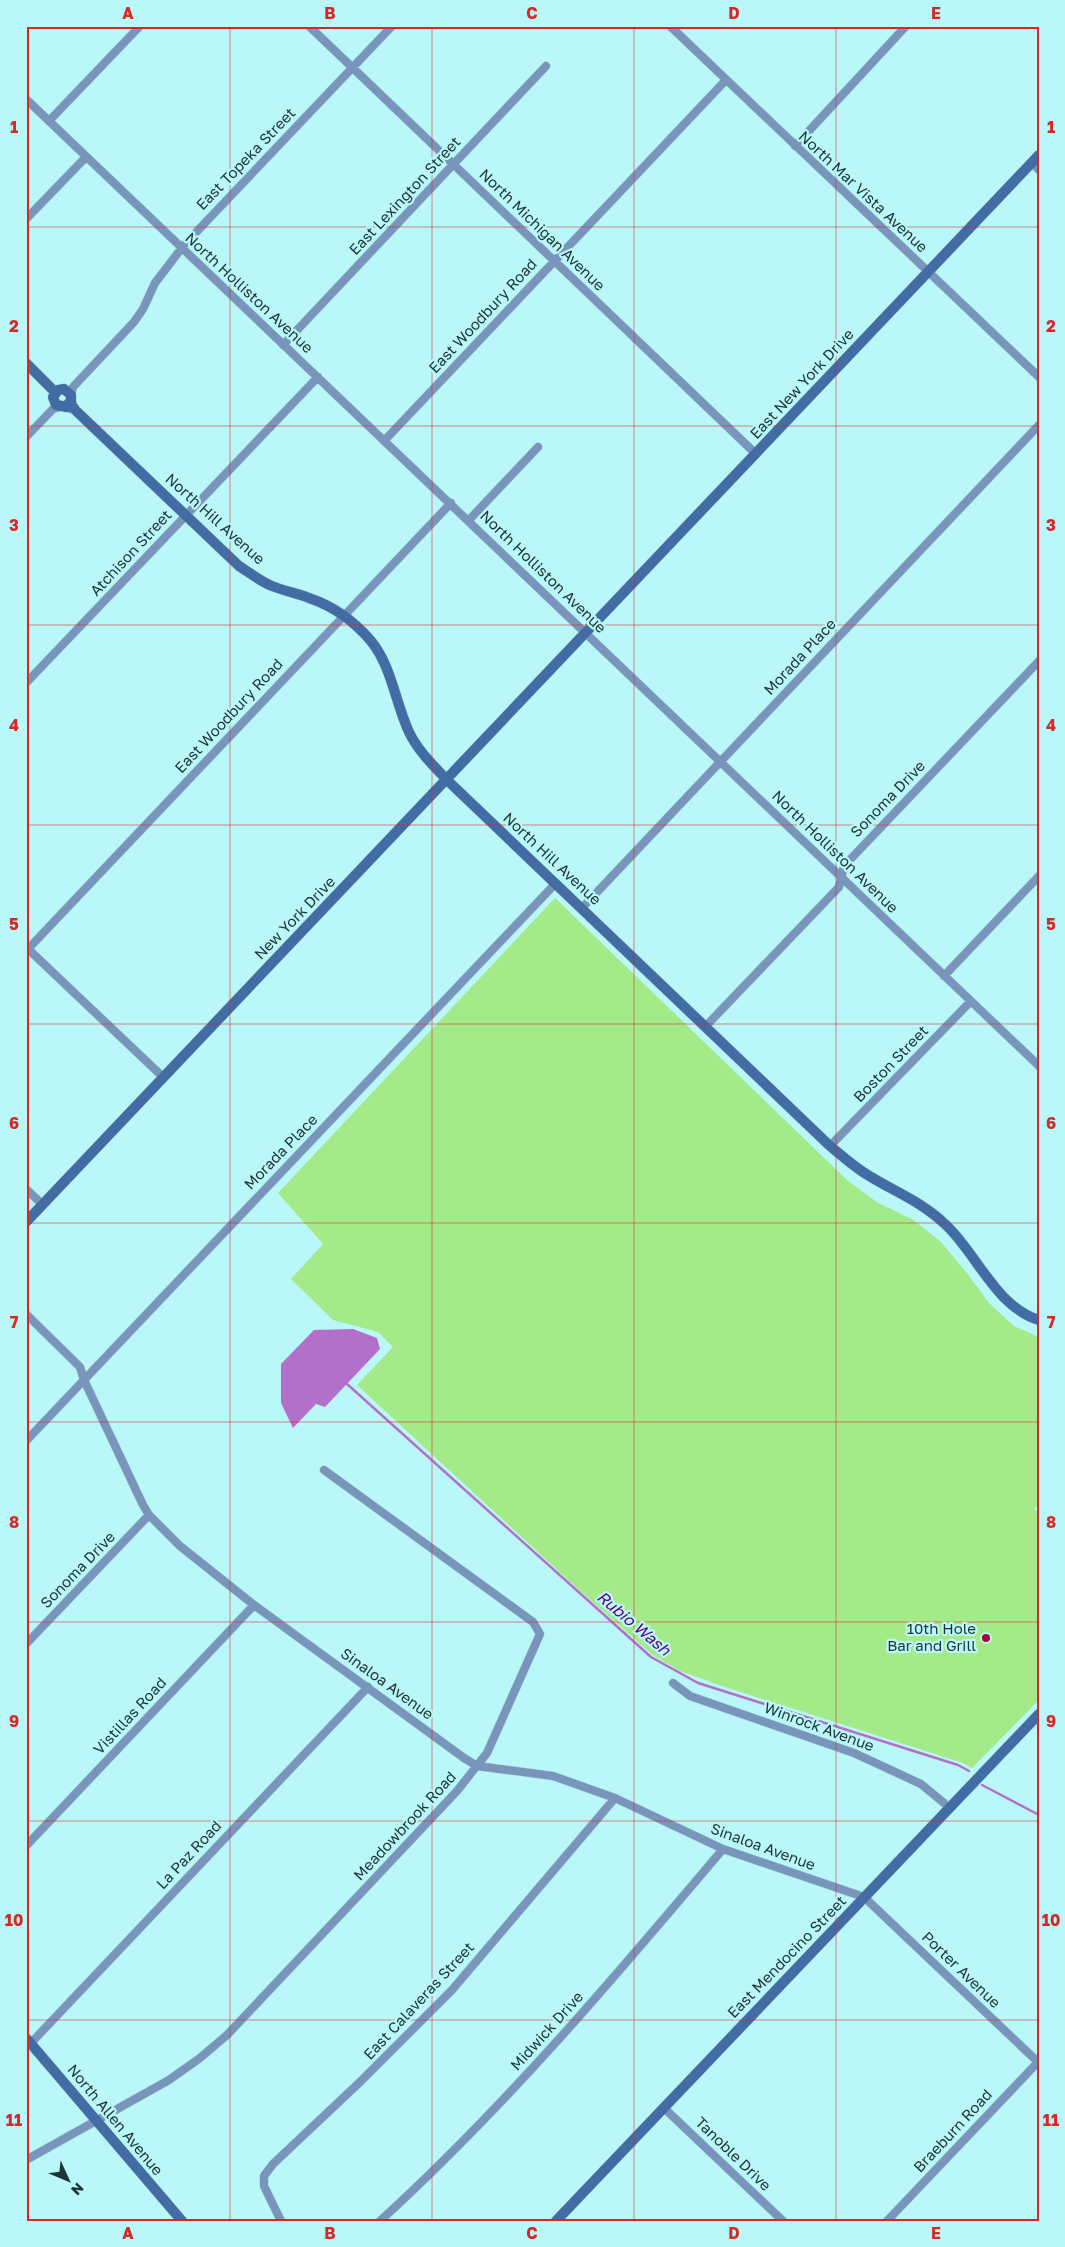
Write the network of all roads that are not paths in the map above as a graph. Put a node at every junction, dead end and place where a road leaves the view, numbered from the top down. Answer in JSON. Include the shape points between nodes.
{"nodes":[{"id":1,"x":140,"y":26,"type":"edge"},
{"id":2,"x":309,"y":26,"type":"edge"},
{"id":3,"x":392,"y":26,"type":"edge"},
{"id":4,"x":670,"y":26,"type":"edge"},
{"id":5,"x":906,"y":26,"type":"edge"},
{"id":6,"x":546,"y":66,"type":"dead end"},
{"id":7,"x":353,"y":68,"type":"junction"},
{"id":8,"x":726,"y":80,"type":"junction"},
{"id":9,"x":26,"y":99,"type":"edge"},
{"id":10,"x":49,"y":121,"type":"junction"},
{"id":11,"x":794,"y":146,"type":"junction"},
{"id":12,"x":86,"y":156,"type":"junction"},
{"id":13,"x":1036,"y":163,"type":"edge"},
{"id":14,"x":453,"y":164,"type":"junction"},
{"id":15,"x":26,"y":219,"type":"edge"},
{"id":16,"x":181,"y":248,"type":"junction"},
{"id":17,"x":555,"y":260,"type":"junction"},
{"id":18,"x":928,"y":273,"type":"junction"},
{"id":19,"x":283,"y":345,"type":"junction"},
{"id":20,"x":26,"y":363,"type":"edge"},
{"id":21,"x":318,"y":377,"type":"junction"},
{"id":22,"x":1039,"y":377,"type":"edge"},
{"id":23,"x":63,"y":398,"type":"junction"},
{"id":24,"x":1039,"y":425,"type":"edge"},
{"id":25,"x":26,"y":437,"type":"edge"},
{"id":26,"x":384,"y":441,"type":"junction"},
{"id":27,"x":538,"y":447,"type":"dead end"},
{"id":28,"x":756,"y":454,"type":"junction"},
{"id":29,"x":451,"y":503,"type":"junction"},
{"id":30,"x":186,"y":514,"type":"junction"},
{"id":31,"x":469,"y":520,"type":"junction"},
{"id":32,"x":344,"y":616,"type":"junction"},
{"id":33,"x":586,"y":634,"type":"junction"},
{"id":34,"x":1039,"y":661,"type":"edge"},
{"id":35,"x":26,"y":683,"type":"edge"},
{"id":36,"x":720,"y":761,"type":"junction"},
{"id":37,"x":447,"y":780,"type":"junction"},
{"id":38,"x":1039,"y":876,"type":"edge"},
{"id":39,"x":840,"y":877,"type":"junction"},
{"id":40,"x":556,"y":883,"type":"junction"},
{"id":41,"x":582,"y":908,"type":"junction"},
{"id":42,"x":27,"y":948,"type":"edge"},
{"id":43,"x":944,"y":976,"type":"junction"},
{"id":44,"x":971,"y":1001,"type":"junction"},
{"id":45,"x":705,"y":1027,"type":"junction"},
{"id":46,"x":1039,"y":1066,"type":"edge"},
{"id":47,"x":164,"y":1078,"type":"junction"},
{"id":48,"x":830,"y":1146,"type":"junction"},
{"id":49,"x":26,"y":1189,"type":"edge"},
{"id":50,"x":43,"y":1205,"type":"junction"},
{"id":51,"x":26,"y":1222,"type":"edge"},
{"id":52,"x":26,"y":1314,"type":"edge"},
{"id":53,"x":1039,"y":1320,"type":"edge"},
{"id":54,"x":84,"y":1380,"type":"junction"},
{"id":55,"x":26,"y":1441,"type":"edge"},
{"id":56,"x":324,"y":1470,"type":"dead end"},
{"id":57,"x":150,"y":1515,"type":"junction"},
{"id":58,"x":254,"y":1605,"type":"junction"},
{"id":59,"x":26,"y":1644,"type":"edge"},
{"id":60,"x":673,"y":1683,"type":"dead end"},
{"id":61,"x":368,"y":1687,"type":"junction"},
{"id":62,"x":1039,"y":1714,"type":"edge"},
{"id":63,"x":477,"y":1766,"type":"junction"},
{"id":64,"x":614,"y":1798,"type":"junction"},
{"id":65,"x":950,"y":1808,"type":"junction"},
{"id":66,"x":26,"y":1846,"type":"edge"},
{"id":67,"x":723,"y":1849,"type":"junction"},
{"id":68,"x":864,"y":1897,"type":"junction"},
{"id":69,"x":28,"y":2040,"type":"edge"},
{"id":70,"x":1038,"y":2062,"type":"edge"},
{"id":71,"x":664,"y":2108,"type":"junction"},
{"id":72,"x":97,"y":2121,"type":"junction"},
{"id":73,"x":26,"y":2160,"type":"edge"},
{"id":74,"x":182,"y":2221,"type":"edge"},
{"id":75,"x":281,"y":2221,"type":"edge"},
{"id":76,"x":380,"y":2221,"type":"edge"},
{"id":77,"x":556,"y":2221,"type":"edge"},
{"id":78,"x":783,"y":2221,"type":"edge"},
{"id":79,"x":887,"y":2221,"type":"edge"}],
"edges":[{"from":1,"to":10,"type":"street"},
{"from":2,"to":7,"type":"street","name":"North Michigan Avenue"},
{"from":3,"to":7,"type":"street","name":"East Topeka Street"},
{"from":4,"to":8,"type":"street","name":"North Mar Vista Avenue"},
{"from":5,"to":11,"type":"street"},
{"from":6,"to":14,"type":"street","name":"East Lexington Street"},
{"from":7,"to":14,"type":"street","name":"North Michigan Avenue"},
{"from":7,"to":16,"type":"street","name":"East Topeka Street"},
{"from":8,"to":11,"type":"street","name":"North Mar Vista Avenue"},
{"from":8,"to":17,"type":"street","name":"East Woodbury Road"},
{"from":9,"to":10,"type":"street","name":"North Holliston Avenue"},
{"from":10,"to":12,"type":"street","name":"North Holliston Avenue"},
{"from":11,"to":18,"type":"street","name":"North Mar Vista Avenue"},
{"from":12,"to":15,"type":"street"},
{"from":12,"to":16,"type":"street","name":"North Holliston Avenue"},
{"from":13,"to":18,"type":"street","name":"East New York Drive"},
{"from":14,"to":17,"type":"street","name":"North Michigan Avenue"},
{"from":14,"to":19,"type":"street","name":"East Lexington Street"},
{"from":16,"to":19,"type":"street","name":"North Holliston Avenue"},
{"from":16,"to":23,"type":"street","name":"East Topeka Street","via":[[155,283],[134,322]]},
{"from":17,"to":26,"type":"street","name":"East Woodbury Road"},
{"from":17,"to":28,"type":"street","name":"North Michigan Avenue"},
{"from":18,"to":22,"type":"street","name":"North Mar Vista Avenue"},
{"from":18,"to":28,"type":"street","name":"East New York Drive"},
{"from":19,"to":21,"type":"street","name":"North Holliston Avenue"},
{"from":20,"to":23,"type":"street","name":"North Hill Avenue"},
{"from":21,"to":26,"type":"street","name":"North Holliston Avenue"},
{"from":21,"to":30,"type":"street","name":"Atchison Street"},
{"from":23,"to":25,"type":"street","name":"East Topeka Street"},
{"from":23,"to":30,"type":"street","name":"North Hill Avenue"},
{"from":24,"to":36,"type":"street","name":"Morada Place"},
{"from":26,"to":29,"type":"street","name":"North Holliston Avenue"},
{"from":27,"to":31,"type":"street"},
{"from":28,"to":33,"type":"street","name":"East New York Drive"},
{"from":29,"to":31,"type":"street","name":"North Holliston Avenue"},
{"from":29,"to":32,"type":"street","name":"East Woodbury Road"},
{"from":30,"to":32,"type":"street","name":"North Hill Avenue","via":[[257,579],[310,598]]},
{"from":30,"to":35,"type":"street","name":"Atchison Street"},
{"from":31,"to":33,"type":"street","name":"North Holliston Avenue"},
{"from":32,"to":37,"type":"street","name":"North Hill Avenue","via":[[379,654],[416,746]]},
{"from":32,"to":42,"type":"street","name":"East Woodbury Road"},
{"from":33,"to":36,"type":"street","name":"North Holliston Avenue"},
{"from":33,"to":37,"type":"street","name":"New York Drive"},
{"from":34,"to":39,"type":"street","name":"Sonoma Drive","via":[[844,866]]},
{"from":36,"to":39,"type":"street","name":"North Holliston Avenue"},
{"from":36,"to":41,"type":"street","name":"Morada Place"},
{"from":37,"to":40,"type":"street","name":"North Hill Avenue"},
{"from":37,"to":47,"type":"street","name":"New York Drive"},
{"from":38,"to":43,"type":"street"},
{"from":39,"to":43,"type":"street","name":"North Holliston Avenue"},
{"from":39,"to":45,"type":"street","name":"Sonoma Drive","via":[[839,887]]},
{"from":40,"to":41,"type":"street","name":"North Hill Avenue"},
{"from":40,"to":54,"type":"street","name":"Morada Place"},
{"from":41,"to":45,"type":"street","name":"North Hill Avenue"},
{"from":42,"to":47,"type":"street"},
{"from":43,"to":44,"type":"street","name":"North Holliston Avenue"},
{"from":44,"to":46,"type":"street","name":"North Holliston Avenue"},
{"from":44,"to":48,"type":"street","name":"Boston Street"},
{"from":45,"to":48,"type":"street","name":"North Hill Avenue"},
{"from":47,"to":50,"type":"street","name":"New York Drive"},
{"from":48,"to":53,"type":"street","name":"North Hill Avenue","via":[[864,1173],[934,1214],[960,1240],[1006,1298],[1022,1312]]},
{"from":49,"to":50,"type":"street"},
{"from":50,"to":51,"type":"street","name":"New York Drive"},
{"from":52,"to":54,"type":"street","name":"Sinaloa Avenue","via":[[80,1366]]},
{"from":54,"to":55,"type":"street","name":"Morada Place"},
{"from":54,"to":57,"type":"street","name":"Sinaloa Avenue"},
{"from":56,"to":63,"type":"street","name":"Meadowbrook Road","via":[[538,1628],[540,1634],[491,1744]]},
{"from":57,"to":58,"type":"street","name":"Sinaloa Avenue","via":[[180,1546]]},
{"from":57,"to":59,"type":"street","name":"Sonoma Drive"},
{"from":58,"to":61,"type":"street","name":"Sinaloa Avenue"},
{"from":58,"to":66,"type":"street","name":"Vistillas Road"},
{"from":60,"to":65,"type":"street","name":"Winrock Avenue","via":[[690,1696],[854,1752],[921,1784]]},
{"from":61,"to":63,"type":"street","name":"Sinaloa Avenue"},
{"from":61,"to":69,"type":"street","name":"La Paz Road"},
{"from":62,"to":65,"type":"street","name":"East Mendocino Street"},
{"from":63,"to":64,"type":"street","name":"Sinaloa Avenue","via":[[553,1776]]},
{"from":63,"to":72,"type":"street","name":"Meadowbrook Road","via":[[228,2035],[169,2080]]},
{"from":64,"to":67,"type":"street","name":"Sinaloa Avenue"},
{"from":64,"to":75,"type":"street","name":"East Calaveras Street","via":[[452,1990],[273,2164],[264,2176],[264,2186]]},
{"from":65,"to":68,"type":"street","name":"East Mendocino Street"},
{"from":67,"to":68,"type":"street","name":"Sinaloa Avenue"},
{"from":67,"to":76,"type":"street","name":"Midwick Drive","via":[[560,2040],[440,2166]]},
{"from":68,"to":70,"type":"street","name":"Porter Avenue"},
{"from":68,"to":71,"type":"street","name":"East Mendocino Street"},
{"from":69,"to":72,"type":"street","name":"North Allen Avenue"},
{"from":70,"to":79,"type":"street","name":"Braeburn Road"},
{"from":71,"to":77,"type":"street","name":"East Mendocino Street"},
{"from":71,"to":78,"type":"street","name":"Tanoble Drive"},
{"from":72,"to":73,"type":"street","name":"Meadowbrook Road"},
{"from":72,"to":74,"type":"street","name":"North Allen Avenue"}]}
